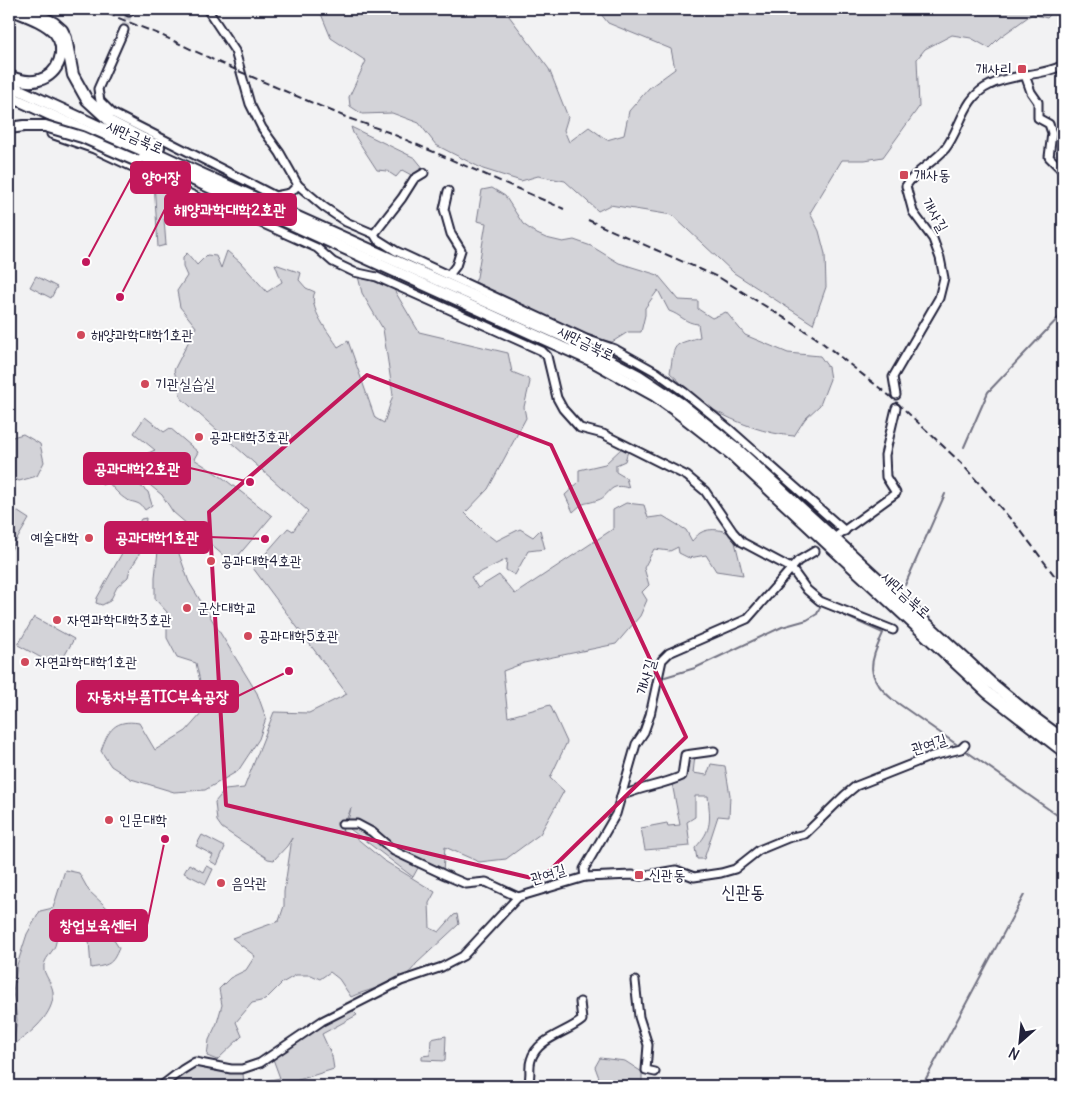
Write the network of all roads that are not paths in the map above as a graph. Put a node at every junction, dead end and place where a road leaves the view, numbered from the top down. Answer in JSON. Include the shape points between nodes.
{"nodes":[{"id":1,"x":10,"y":9,"type":"edge"},
{"id":2,"x":27,"y":9,"type":"edge"},
{"id":3,"x":207,"y":9,"type":"edge"},
{"id":4,"x":124,"y":30,"type":"tunnel mouth"},
{"id":5,"x":1063,"y":64,"type":"edge"},
{"id":6,"x":1025,"y":75,"type":"junction"},
{"id":7,"x":9,"y":76,"type":"edge"},
{"id":8,"x":9,"y":85,"type":"edge"},
{"id":9,"x":9,"y":96,"type":"edge"},
{"id":10,"x":9,"y":123,"type":"edge"},
{"id":11,"x":48,"y":130,"type":"junction"},
{"id":12,"x":1063,"y":171,"type":"edge"},
{"id":13,"x":176,"y":172,"type":"junction"},
{"id":14,"x":424,"y":173,"type":"dead end"},
{"id":15,"x":204,"y":175,"type":"junction"},
{"id":16,"x":298,"y":185,"type":"junction"},
{"id":17,"x":448,"y":190,"type":"dead end"},
{"id":18,"x":374,"y":234,"type":"junction"},
{"id":19,"x":449,"y":275,"type":"junction"},
{"id":20,"x":896,"y":395,"type":"dead end"},
{"id":21,"x":896,"y":408,"type":"dead end"},
{"id":22,"x":845,"y":531,"type":"junction"},
{"id":23,"x":838,"y":535,"type":"dead end"},
{"id":24,"x":815,"y":551,"type":"dead end"},
{"id":25,"x":791,"y":568,"type":"junction"},
{"id":26,"x":893,"y":630,"type":"dead end"},
{"id":27,"x":1063,"y":739,"type":"edge"},
{"id":28,"x":963,"y":747,"type":"dead end"},
{"id":29,"x":1063,"y":751,"type":"edge"},
{"id":30,"x":714,"y":752,"type":"dead end"},
{"id":31,"x":621,"y":796,"type":"junction"},
{"id":32,"x":342,"y":824,"type":"dead end"},
{"id":33,"x":585,"y":876,"type":"junction"},
{"id":34,"x":518,"y":897,"type":"junction"},
{"id":35,"x":635,"y":980,"type":"dead end"},
{"id":36,"x":580,"y":1002,"type":"dead end"},
{"id":37,"x":655,"y":1072,"type":"dead end"},
{"id":38,"x":162,"y":1086,"type":"edge"},
{"id":39,"x":528,"y":1086,"type":"edge"}],
"edges":[{"from":1,"to":7,"type":"highway","via":[[46,25],[55,33],[61,56],[54,72],[46,78],[26,81]]},
{"from":2,"to":15,"type":"highway","via":[[62,30],[73,75],[87,100],[100,113]]},
{"from":3,"to":16,"type":"street","via":[[235,51],[250,104],[262,128]]},
{"from":4,"to":16,"type":"street","via":[[98,89],[100,101],[112,113],[275,196],[290,193]]},
{"from":5,"to":6,"type":"street","name":"개사길","via":[[1055,69]]},
{"from":6,"to":12,"type":"street","via":[[1038,102],[1038,118],[1049,124],[1052,133],[1049,157]]},
{"from":6,"to":20,"type":"street","name":"개사길","via":[[989,85],[979,92],[964,110],[947,147],[906,186],[913,212],[933,238],[944,278],[939,298],[893,377]]},
{"from":8,"to":15,"type":"highway","name":"새만금북로"},
{"from":9,"to":13,"type":"highway","name":"새만금북로"},
{"from":10,"to":11,"type":"highway"},
{"from":11,"to":13,"type":"highway","bridge":true,"via":[[82,137],[137,161]]},
{"from":11,"to":25,"type":"street","via":[[316,248],[333,262],[354,272],[377,277],[542,351],[547,356],[557,398],[580,428],[603,434],[687,476],[705,491],[742,542]]},
{"from":13,"to":29,"type":"highway","name":"새만금북로","via":[[590,360],[655,396],[731,454],[988,693]]},
{"from":14,"to":18,"type":"street","via":[[414,179]]},
{"from":15,"to":27,"type":"highway","name":"새만금북로","via":[[567,338],[639,376],[681,404],[736,449],[990,682]]},
{"from":16,"to":18,"type":"street","via":[[346,222]]},
{"from":17,"to":19,"type":"street","via":[[444,209],[451,234],[461,250]]},
{"from":18,"to":19,"type":"street","via":[[396,251]]},
{"from":19,"to":22,"type":"street","via":[[586,339],[615,349],[656,372],[728,428]]},
{"from":21,"to":22,"type":"street","via":[[885,455],[886,477],[896,493]]},
{"from":22,"to":23,"type":"street"},
{"from":24,"to":25,"type":"street","name":"개사길"},
{"from":25,"to":26,"type":"street","via":[[807,590],[820,601]]},
{"from":25,"to":31,"type":"street","name":"개사길","via":[[747,619],[669,653],[662,660],[650,715],[636,744]]},
{"from":28,"to":33,"type":"street","name":"관여길","via":[[856,786],[805,834],[759,850],[735,869],[694,877],[676,870],[641,876]]},
{"from":30,"to":31,"type":"street","via":[[685,755],[682,776]]},
{"from":31,"to":33,"type":"street","name":"개사길","via":[[616,814],[584,869]]},
{"from":32,"to":34,"type":"street","via":[[357,824],[394,851],[466,884],[486,882]]},
{"from":33,"to":34,"type":"street","name":"관여길"},
{"from":34,"to":38,"type":"street","name":"관여길","via":[[463,956],[401,981],[322,1021],[252,1066],[231,1069],[195,1062]]},
{"from":35,"to":37,"type":"street","via":[[639,1017],[648,1045],[646,1070]]},
{"from":36,"to":39,"type":"street","via":[[582,1020],[534,1052]]}]}
